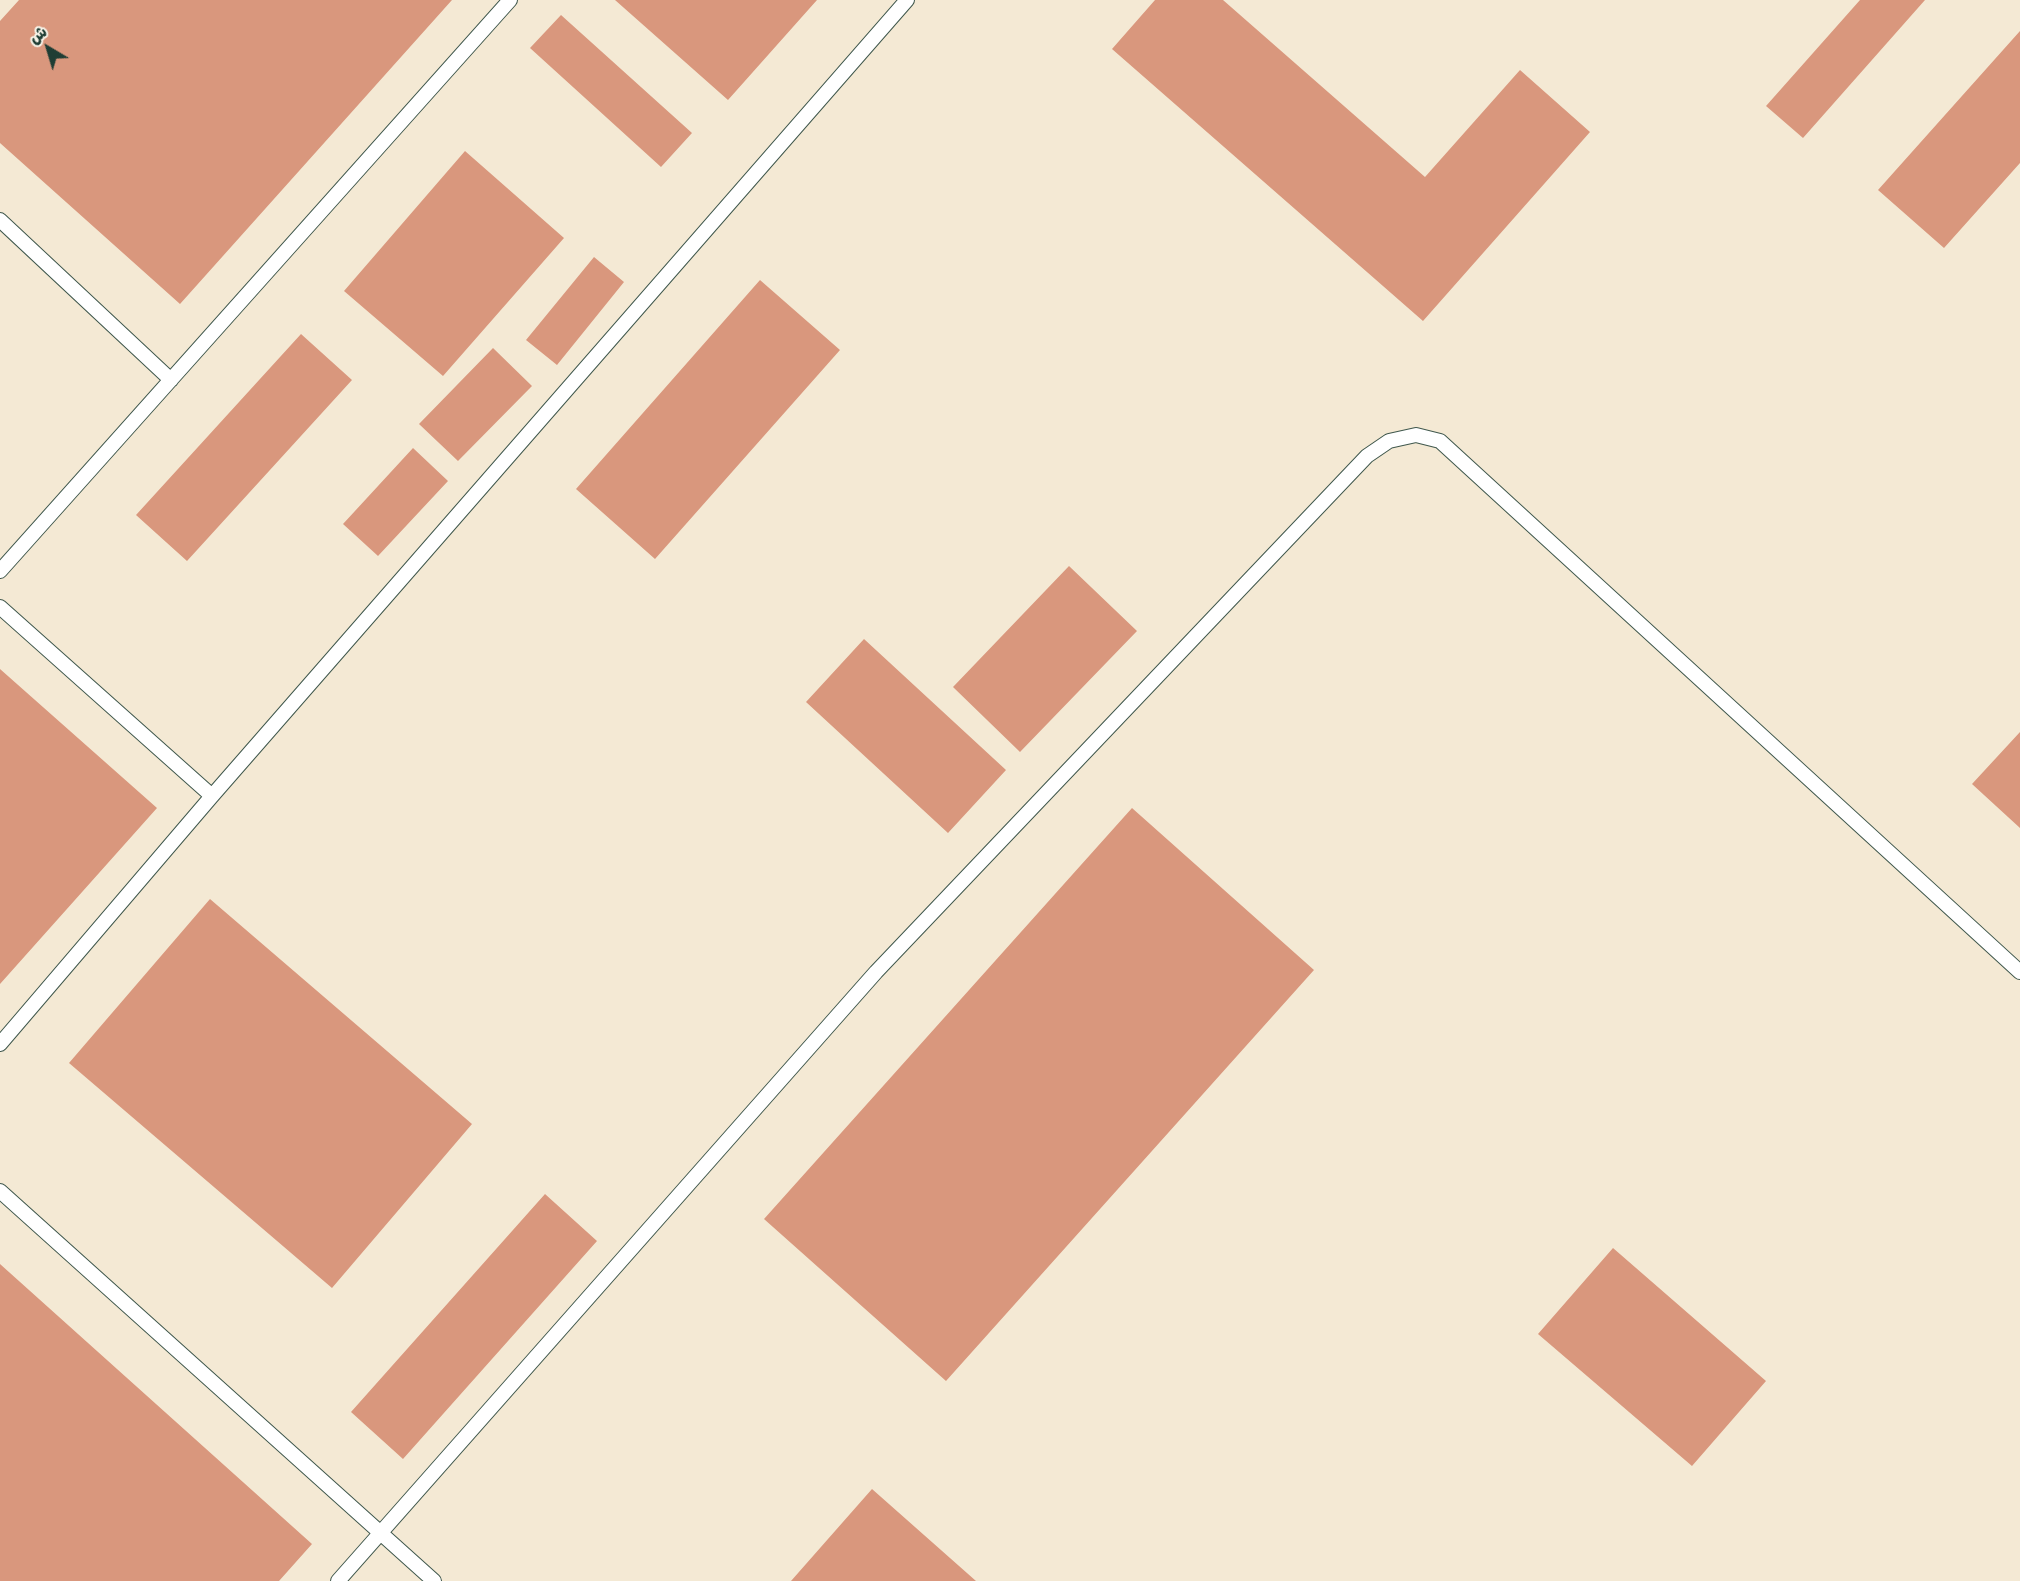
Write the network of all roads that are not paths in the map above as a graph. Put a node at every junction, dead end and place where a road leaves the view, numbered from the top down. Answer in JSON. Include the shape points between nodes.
{"nodes":[{"id":1,"x":510,"y":0,"type":"edge"},
{"id":2,"x":907,"y":0,"type":"edge"},
{"id":3,"x":0,"y":220,"type":"edge"},
{"id":4,"x":171,"y":380,"type":"junction"},
{"id":5,"x":0,"y":571,"type":"edge"},
{"id":6,"x":0,"y":607,"type":"edge"},
{"id":7,"x":212,"y":796,"type":"junction"},
{"id":8,"x":2020,"y":972,"type":"edge"},
{"id":9,"x":0,"y":1044,"type":"edge"},
{"id":10,"x":0,"y":1191,"type":"edge"},
{"id":11,"x":380,"y":1533,"type":"junction"},
{"id":12,"x":338,"y":1581,"type":"edge"},
{"id":13,"x":434,"y":1581,"type":"edge"}],
"edges":[{"from":1,"to":4,"type":"lane"},
{"from":2,"to":7,"type":"lane"},
{"from":3,"to":4,"type":"lane"},
{"from":4,"to":5,"type":"lane"},
{"from":6,"to":7,"type":"lane"},
{"from":7,"to":9,"type":"lane"},
{"from":8,"to":11,"type":"lane","via":[[1440,441],[1416,435],[1389,441],[1367,456],[876,972]]},
{"from":10,"to":11,"type":"lane"},
{"from":11,"to":12,"type":"lane"},
{"from":11,"to":13,"type":"lane"}]}
